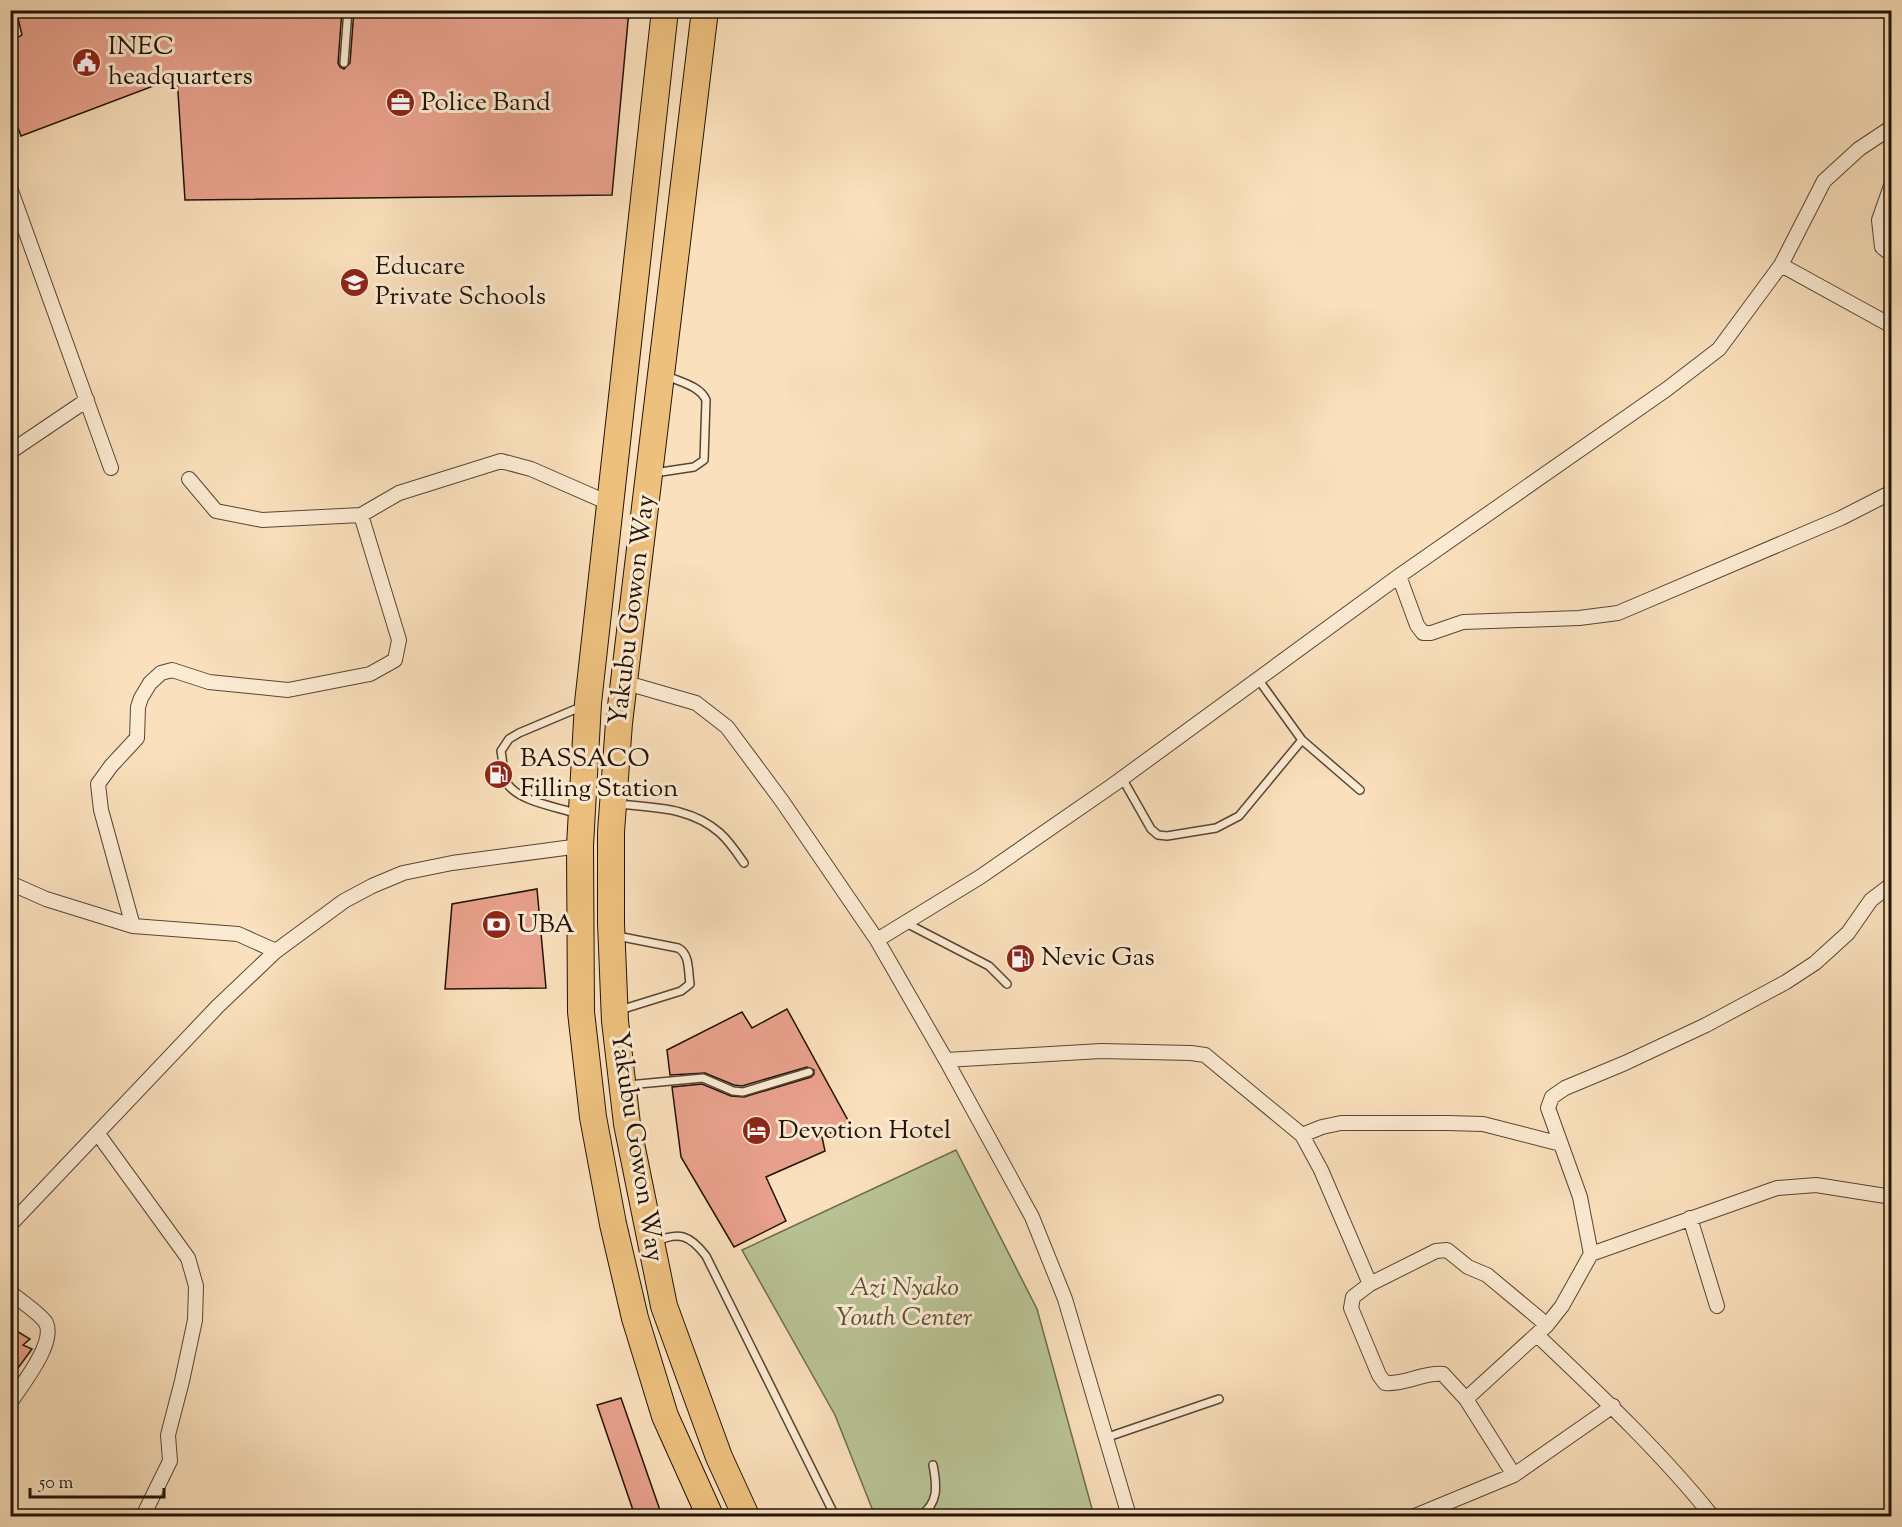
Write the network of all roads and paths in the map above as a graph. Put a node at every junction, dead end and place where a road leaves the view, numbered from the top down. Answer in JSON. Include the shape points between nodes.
{"nodes":[{"id":1,"x":348,"y":10,"type":"edge"},
{"id":2,"x":665,"y":10,"type":"edge"},
{"id":3,"x":705,"y":10,"type":"edge"},
{"id":4,"x":345,"y":63,"type":"dead end"},
{"id":5,"x":1892,"y":127,"type":"edge"},
{"id":6,"x":1892,"y":183,"type":"edge"},
{"id":7,"x":10,"y":188,"type":"edge"},
{"id":8,"x":1892,"y":255,"type":"edge"},
{"id":9,"x":1781,"y":264,"type":"junction"},
{"id":10,"x":1892,"y":326,"type":"edge"},
{"id":11,"x":660,"y":374,"type":"junction"},
{"id":12,"x":87,"y":400,"type":"junction"},
{"id":13,"x":10,"y":452,"type":"edge"},
{"id":14,"x":111,"y":468,"type":"dead end"},
{"id":15,"x":648,"y":474,"type":"junction"},
{"id":16,"x":189,"y":479,"type":"dead end"},
{"id":17,"x":1892,"y":492,"type":"edge"},
{"id":18,"x":611,"y":504,"type":"junction"},
{"id":19,"x":362,"y":515,"type":"junction"},
{"id":20,"x":1399,"y":576,"type":"junction"},
{"id":21,"x":1258,"y":679,"type":"junction"},
{"id":22,"x":623,"y":682,"type":"junction"},
{"id":23,"x":588,"y":704,"type":"junction"},
{"id":24,"x":1302,"y":740,"type":"junction"},
{"id":25,"x":1122,"y":778,"type":"junction"},
{"id":26,"x":1360,"y":790,"type":"dead end"},
{"id":27,"x":613,"y":803,"type":"junction"},
{"id":28,"x":580,"y":814,"type":"junction"},
{"id":29,"x":580,"y":846,"type":"junction"},
{"id":30,"x":744,"y":863,"type":"dead end"},
{"id":31,"x":10,"y":883,"type":"edge"},
{"id":32,"x":1892,"y":884,"type":"edge"},
{"id":33,"x":906,"y":923,"type":"junction"},
{"id":34,"x":133,"y":926,"type":"junction"},
{"id":35,"x":612,"y":936,"type":"junction"},
{"id":36,"x":877,"y":940,"type":"junction"},
{"id":37,"x":276,"y":951,"type":"junction"},
{"id":38,"x":1007,"y":984,"type":"dead end"},
{"id":39,"x":615,"y":1012,"type":"junction"},
{"id":40,"x":946,"y":1060,"type":"junction"},
{"id":41,"x":809,"y":1072,"type":"dead end"},
{"id":42,"x":623,"y":1085,"type":"junction"},
{"id":43,"x":98,"y":1134,"type":"junction"},
{"id":44,"x":1302,"y":1135,"type":"junction"},
{"id":45,"x":1561,"y":1144,"type":"junction"},
{"id":46,"x":1892,"y":1197,"type":"edge"},
{"id":47,"x":1689,"y":1218,"type":"junction"},
{"id":48,"x":10,"y":1225,"type":"edge"},
{"id":49,"x":651,"y":1243,"type":"junction"},
{"id":50,"x":1591,"y":1254,"type":"junction"},
{"id":51,"x":657,"y":1270,"type":"junction"},
{"id":52,"x":625,"y":1275,"type":"junction"},
{"id":53,"x":1370,"y":1284,"type":"junction"},
{"id":54,"x":10,"y":1292,"type":"edge"},
{"id":55,"x":1718,"y":1306,"type":"dead end"},
{"id":56,"x":1542,"y":1330,"type":"junction"},
{"id":57,"x":1219,"y":1399,"type":"dead end"},
{"id":58,"x":1466,"y":1399,"type":"junction"},
{"id":59,"x":10,"y":1403,"type":"edge"},
{"id":60,"x":1613,"y":1406,"type":"junction"},
{"id":61,"x":1105,"y":1438,"type":"junction"},
{"id":62,"x":933,"y":1465,"type":"dead end"},
{"id":63,"x":1514,"y":1475,"type":"junction"},
{"id":64,"x":142,"y":1516,"type":"edge"},
{"id":65,"x":710,"y":1516,"type":"edge"},
{"id":66,"x":746,"y":1516,"type":"edge"},
{"id":67,"x":835,"y":1516,"type":"edge"},
{"id":68,"x":920,"y":1516,"type":"edge"},
{"id":69,"x":1129,"y":1516,"type":"edge"},
{"id":70,"x":1415,"y":1516,"type":"edge"},
{"id":71,"x":1712,"y":1516,"type":"edge"}],
"edges":[{"from":1,"to":4,"type":"lane"},
{"from":2,"to":18,"type":"highway","name":"Yakubu Gowon Way"},
{"from":3,"to":11,"type":"highway","name":"Yakubu Gowon Way"},
{"from":5,"to":9,"type":"street","via":[[1859,149],[1824,181]]},
{"from":6,"to":8,"type":"street","via":[[1879,220],[1882,247]]},
{"from":7,"to":12,"type":"street"},
{"from":9,"to":10,"type":"street"},
{"from":9,"to":20,"type":"street","via":[[1719,349]]},
{"from":11,"to":15,"type":"highway","name":"Yakubu Gowon Way"},
{"from":11,"to":15,"type":"lane","via":[[703,394],[704,460],[694,467]]},
{"from":12,"to":13,"type":"street"},
{"from":12,"to":14,"type":"street"},
{"from":15,"to":22,"type":"highway","name":"Yakubu Gowon Way"},
{"from":16,"to":19,"type":"street","via":[[216,511],[262,520]]},
{"from":17,"to":20,"type":"street","via":[[1842,518],[1618,613],[1463,622],[1423,633]]},
{"from":18,"to":19,"type":"street","via":[[531,469],[501,462],[399,494]]},
{"from":18,"to":23,"type":"highway","name":"Yakubu Gowon Way"},
{"from":19,"to":34,"type":"street","via":[[399,640],[395,660],[370,674],[288,690],[209,682],[172,670],[161,673],[141,698],[137,738],[98,784],[101,810]]},
{"from":20,"to":21,"type":"street"},
{"from":21,"to":24,"type":"lane"},
{"from":21,"to":25,"type":"street"},
{"from":22,"to":27,"type":"highway","name":"Yakubu Gowon Way"},
{"from":22,"to":36,"type":"street","via":[[696,703],[727,727]]},
{"from":23,"to":28,"type":"highway","name":"Yakubu Gowon Way"},
{"from":23,"to":28,"type":"lane","via":[[519,733],[501,751],[506,781],[519,796]]},
{"from":24,"to":25,"type":"lane","via":[[1239,816],[1216,828],[1158,835]]},
{"from":24,"to":26,"type":"lane"},
{"from":25,"to":33,"type":"street","via":[[980,877]]},
{"from":27,"to":30,"type":"lane","via":[[694,816],[722,834]]},
{"from":27,"to":35,"type":"highway","name":"Yakubu Gowon Way"},
{"from":28,"to":29,"type":"highway","name":"Yakubu Gowon Way"},
{"from":29,"to":37,"type":"street","via":[[403,873],[344,901]]},
{"from":29,"to":52,"type":"highway","name":"Yakubu Gowon Way","via":[[581,1012],[593,1117]]},
{"from":31,"to":34,"type":"street","via":[[46,899]]},
{"from":32,"to":45,"type":"street","via":[[1871,900],[1848,933],[1815,963],[1786,982],[1706,1025],[1552,1097],[1548,1108]]},
{"from":33,"to":36,"type":"street"},
{"from":33,"to":38,"type":"lane","via":[[989,966]]},
{"from":34,"to":37,"type":"street","via":[[238,934]]},
{"from":35,"to":39,"type":"highway","name":"Yakubu Gowon Way"},
{"from":35,"to":39,"type":"lane","via":[[683,951],[690,984],[681,991]]},
{"from":36,"to":40,"type":"street"},
{"from":37,"to":43,"type":"street","via":[[218,1006]]},
{"from":39,"to":42,"type":"highway","name":"Yakubu Gowon Way"},
{"from":40,"to":44,"type":"street","via":[[1101,1051],[1205,1055]]},
{"from":40,"to":61,"type":"street","via":[[1032,1217],[1065,1299]]},
{"from":41,"to":42,"type":"lane","via":[[742,1092],[703,1078]]},
{"from":42,"to":49,"type":"highway","name":"Yakubu Gowon Way"},
{"from":43,"to":48,"type":"street"},
{"from":43,"to":64,"type":"street","via":[[188,1258],[196,1286],[195,1320],[168,1435],[170,1461]]},
{"from":44,"to":45,"type":"street","via":[[1341,1123],[1456,1123],[1483,1124]]},
{"from":44,"to":53,"type":"street"},
{"from":45,"to":50,"type":"street","via":[[1580,1197]]},
{"from":46,"to":47,"type":"street","via":[[1816,1185],[1777,1188]]},
{"from":47,"to":50,"type":"street"},
{"from":47,"to":55,"type":"street"},
{"from":49,"to":51,"type":"highway","name":"Yakubu Gowon Way"},
{"from":49,"to":67,"type":"lane","via":[[668,1236],[682,1236],[695,1241],[706,1256]]},
{"from":50,"to":56,"type":"street","via":[[1562,1306]]},
{"from":51,"to":52,"type":"highway"},
{"from":51,"to":66,"type":"highway","name":"Yakubu Gowon Way","via":[[664,1306],[689,1377]]},
{"from":52,"to":65,"type":"highway","name":"Yakubu Gowon Way","via":[[665,1416]]},
{"from":53,"to":56,"type":"street","via":[[1436,1251],[1447,1250],[1468,1267],[1487,1275]]},
{"from":53,"to":58,"type":"street","via":[[1353,1297],[1351,1308],[1385,1383],[1443,1374]]},
{"from":54,"to":59,"type":"street","via":[[46,1323],[49,1335],[46,1347]]},
{"from":56,"to":58,"type":"street"},
{"from":56,"to":60,"type":"street"},
{"from":57,"to":61,"type":"lane"},
{"from":58,"to":63,"type":"street"},
{"from":60,"to":63,"type":"street"},
{"from":60,"to":71,"type":"street"},
{"from":61,"to":69,"type":"street"},
{"from":62,"to":68,"type":"lane","via":[[938,1488],[932,1506]]},
{"from":63,"to":70,"type":"street"}]}
